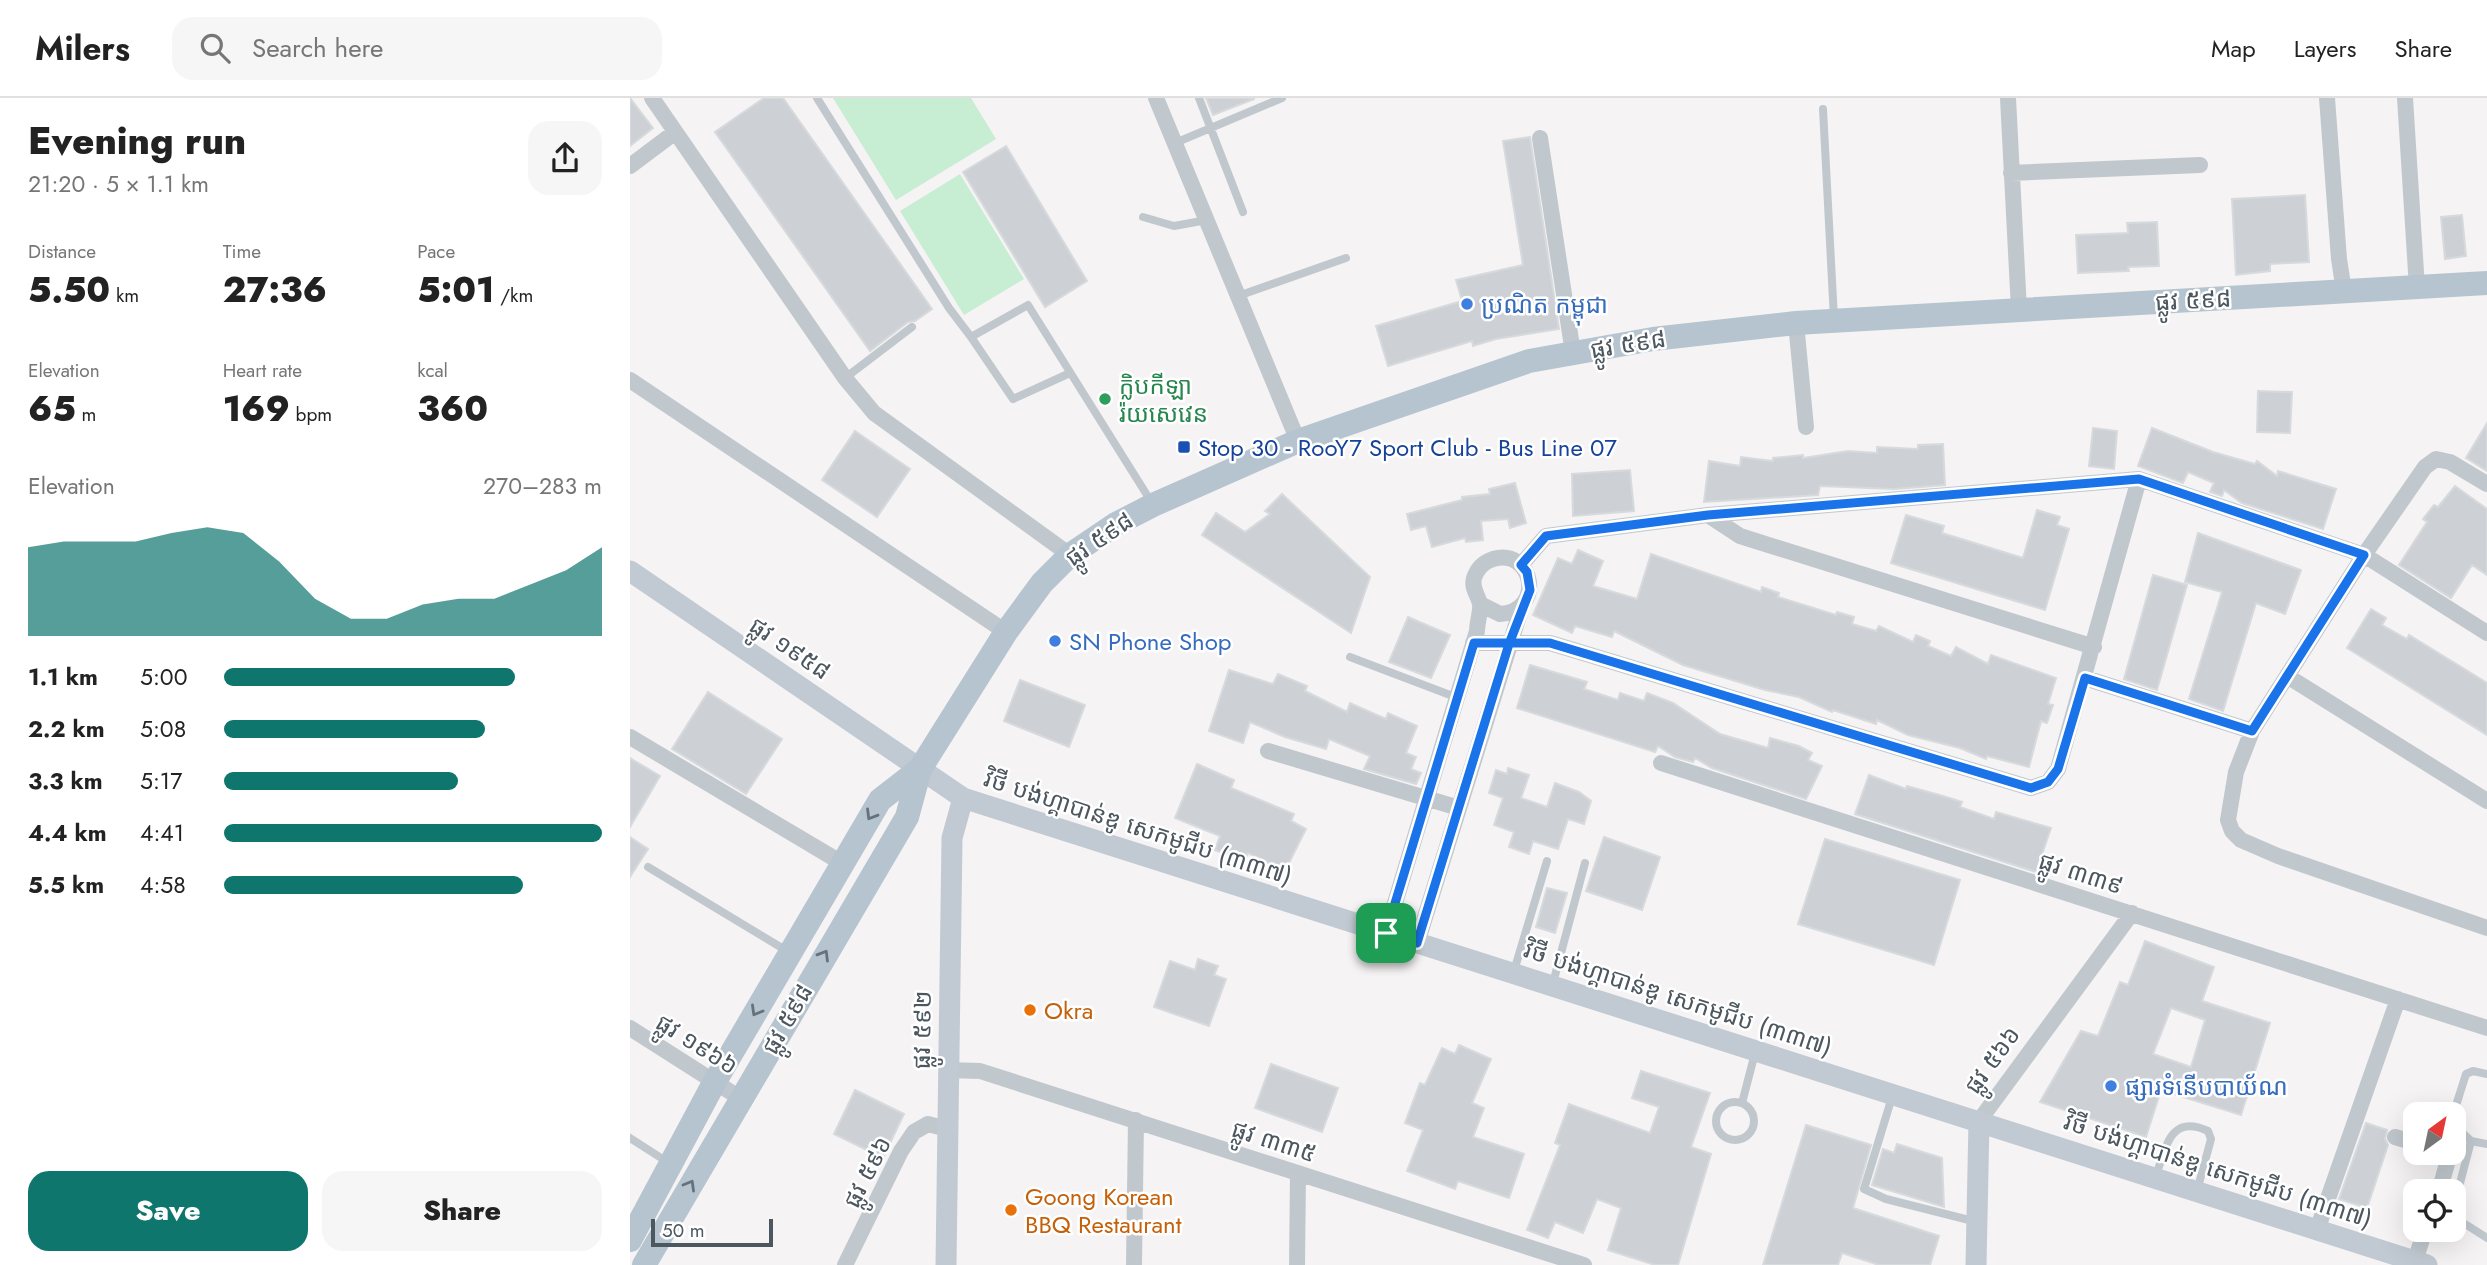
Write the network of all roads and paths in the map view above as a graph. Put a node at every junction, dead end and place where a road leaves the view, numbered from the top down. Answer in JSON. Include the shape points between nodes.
{"nodes":[{"id":1,"x":652,"y":98,"type":"edge"},
{"id":2,"x":817,"y":98,"type":"edge"},
{"id":3,"x":1156,"y":98,"type":"edge"},
{"id":4,"x":1199,"y":98,"type":"edge"},
{"id":5,"x":1282,"y":98,"type":"edge"},
{"id":6,"x":2008,"y":98,"type":"edge"},
{"id":7,"x":2327,"y":98,"type":"edge"},
{"id":8,"x":2405,"y":98,"type":"edge"},
{"id":9,"x":1823,"y":109,"type":"dead end"},
{"id":10,"x":1210,"y":127,"type":"junction"},
{"id":11,"x":674,"y":133,"type":"junction"},
{"id":12,"x":1541,"y":138,"type":"dead end"},
{"id":13,"x":1175,"y":143,"type":"junction"},
{"id":14,"x":2200,"y":165,"type":"dead end"},
{"id":15,"x":630,"y":166,"type":"edge"},
{"id":16,"x":2011,"y":173,"type":"junction"},
{"id":17,"x":1243,"y":212,"type":"dead end"},
{"id":18,"x":1143,"y":217,"type":"dead end"},
{"id":19,"x":1207,"y":220,"type":"junction"},
{"id":20,"x":1346,"y":258,"type":"dead end"},
{"id":21,"x":2487,"y":283,"type":"edge"},
{"id":22,"x":2417,"y":288,"type":"junction"},
{"id":23,"x":2344,"y":292,"type":"junction"},
{"id":24,"x":1238,"y":296,"type":"junction"},
{"id":25,"x":2019,"y":310,"type":"junction"},
{"id":26,"x":1834,"y":321,"type":"junction"},
{"id":27,"x":1796,"y":323,"type":"junction"},
{"id":28,"x":912,"y":327,"type":"dead end"},
{"id":29,"x":971,"y":337,"type":"junction"},
{"id":30,"x":1573,"y":353,"type":"junction"},
{"id":31,"x":1070,"y":373,"type":"junction"},
{"id":32,"x":845,"y":378,"type":"junction"},
{"id":33,"x":630,"y":380,"type":"edge"},
{"id":34,"x":1805,"y":427,"type":"dead end"},
{"id":35,"x":1298,"y":441,"type":"junction"},
{"id":36,"x":2139,"y":479,"type":"junction"},
{"id":37,"x":2487,"y":484,"type":"edge"},
{"id":38,"x":1153,"y":505,"type":"junction"},
{"id":39,"x":1708,"y":515,"type":"junction"},
{"id":40,"x":1070,"y":555,"type":"junction"},
{"id":41,"x":2364,"y":555,"type":"junction"},
{"id":42,"x":1521,"y":565,"type":"junction"},
{"id":43,"x":630,"y":571,"type":"edge"},
{"id":44,"x":1480,"y":604,"type":"junction"},
{"id":45,"x":1522,"y":606,"type":"junction"},
{"id":46,"x":1006,"y":632,"type":"junction"},
{"id":47,"x":2487,"y":633,"type":"edge"},
{"id":48,"x":1474,"y":643,"type":"junction"},
{"id":49,"x":1509,"y":644,"type":"junction"},
{"id":50,"x":2094,"y":648,"type":"junction"},
{"id":51,"x":1350,"y":657,"type":"dead end"},
{"id":52,"x":2287,"y":676,"type":"junction"},
{"id":53,"x":2085,"y":678,"type":"junction"},
{"id":54,"x":1458,"y":698,"type":"junction"},
{"id":55,"x":2252,"y":731,"type":"junction"},
{"id":56,"x":630,"y":737,"type":"edge"},
{"id":57,"x":1268,"y":751,"type":"dead end"},
{"id":58,"x":1661,"y":764,"type":"dead end"},
{"id":59,"x":920,"y":769,"type":"junction"},
{"id":60,"x":1427,"y":797,"type":"junction"},
{"id":61,"x":963,"y":798,"type":"junction"},
{"id":62,"x":2487,"y":801,"type":"edge"},
{"id":63,"x":1459,"y":808,"type":"junction"},
{"id":64,"x":1547,"y":861,"type":"dead end"},
{"id":65,"x":842,"y":863,"type":"junction"},
{"id":66,"x":1586,"y":863,"type":"dead end"},
{"id":67,"x":648,"y":867,"type":"dead end"},
{"id":68,"x":2132,"y":913,"type":"junction"},
{"id":69,"x":2487,"y":928,"type":"edge"},
{"id":70,"x":1386,"y":933,"type":"junction"},
{"id":71,"x":1417,"y":943,"type":"junction"},
{"id":72,"x":790,"y":952,"type":"junction"},
{"id":73,"x":1513,"y":974,"type":"junction"},
{"id":74,"x":1552,"y":986,"type":"junction"},
{"id":75,"x":2398,"y":999,"type":"junction"},
{"id":76,"x":2487,"y":1027,"type":"edge"},
{"id":77,"x":630,"y":1028,"type":"edge"},
{"id":78,"x":1756,"y":1051,"type":"junction"},
{"id":79,"x":947,"y":1070,"type":"junction"},
{"id":80,"x":2487,"y":1074,"type":"edge"},
{"id":81,"x":714,"y":1083,"type":"junction"},
{"id":82,"x":1893,"y":1094,"type":"junction"},
{"id":83,"x":740,"y":1098,"type":"junction"},
{"id":84,"x":2457,"y":1102,"type":"edge"},
{"id":85,"x":1742,"y":1103,"type":"junction"},
{"id":86,"x":1136,"y":1120,"type":"junction"},
{"id":87,"x":1979,"y":1121,"type":"junction"},
{"id":88,"x":947,"y":1129,"type":"junction"},
{"id":89,"x":2395,"y":1137,"type":"dead end"},
{"id":90,"x":2466,"y":1137,"type":"edge"},
{"id":91,"x":630,"y":1138,"type":"edge"},
{"id":92,"x":2403,"y":1139,"type":"edge"},
{"id":93,"x":2471,"y":1141,"type":"junction"},
{"id":94,"x":2487,"y":1144,"type":"edge"},
{"id":95,"x":672,"y":1165,"type":"junction"},
{"id":96,"x":1298,"y":1173,"type":"junction"},
{"id":97,"x":2155,"y":1178,"type":"junction"},
{"id":98,"x":2461,"y":1179,"type":"edge"},
{"id":99,"x":2197,"y":1191,"type":"junction"},
{"id":100,"x":1977,"y":1222,"type":"junction"},
{"id":101,"x":2466,"y":1225,"type":"edge"},
{"id":102,"x":2317,"y":1230,"type":"junction"},
{"id":103,"x":2487,"y":1238,"type":"edge"},
{"id":104,"x":630,"y":1240,"type":"edge"},
{"id":105,"x":2424,"y":1242,"type":"edge"},
{"id":106,"x":2421,"y":1263,"type":"edge"},
{"id":107,"x":644,"y":1265,"type":"edge"},
{"id":108,"x":845,"y":1265,"type":"edge"},
{"id":109,"x":946,"y":1265,"type":"edge"},
{"id":110,"x":1134,"y":1265,"type":"edge"},
{"id":111,"x":1297,"y":1265,"type":"edge"},
{"id":112,"x":1584,"y":1265,"type":"edge"},
{"id":113,"x":1976,"y":1265,"type":"edge"}],
"edges":[{"from":1,"to":11,"type":"street"},
{"from":2,"to":29,"type":"lane"},
{"from":3,"to":13,"type":"street"},
{"from":4,"to":10,"type":"lane"},
{"from":5,"to":10,"type":"lane"},
{"from":6,"to":16,"type":"street"},
{"from":7,"to":23,"type":"street"},
{"from":8,"to":22,"type":"street"},
{"from":9,"to":26,"type":"lane"},
{"from":10,"to":13,"type":"lane"},
{"from":10,"to":17,"type":"lane"},
{"from":11,"to":15,"type":"street"},
{"from":11,"to":32,"type":"street"},
{"from":12,"to":30,"type":"street"},
{"from":13,"to":19,"type":"street"},
{"from":14,"to":16,"type":"street"},
{"from":16,"to":25,"type":"street"},
{"from":18,"to":19,"type":"lane","via":[[1174,226]]},
{"from":19,"to":24,"type":"street"},
{"from":20,"to":24,"type":"lane"},
{"from":21,"to":22,"type":"main road","name":"ផ្លូវ ៥៩៨"},
{"from":22,"to":23,"type":"main road","name":"ផ្លូវ ៥៩៨"},
{"from":23,"to":25,"type":"main road","name":"ផ្លូវ ៥៩៨"},
{"from":24,"to":35,"type":"street"},
{"from":25,"to":26,"type":"main road","name":"ផ្លូវ ៥៩៨"},
{"from":26,"to":27,"type":"main road","name":"ផ្លូវ ៥៩៨"},
{"from":27,"to":30,"type":"main road","name":"ផ្លូវ ៥៩៨"},
{"from":27,"to":34,"type":"street"},
{"from":28,"to":32,"type":"lane"},
{"from":29,"to":31,"type":"lane","via":[[1013,399]]},
{"from":29,"to":31,"type":"lane","via":[[1028,305]]},
{"from":30,"to":35,"type":"main road","name":"ផ្លូវ ៥៩៨","via":[[1529,361]]},
{"from":31,"to":38,"type":"lane"},
{"from":32,"to":40,"type":"street","via":[[874,413]]},
{"from":33,"to":46,"type":"street"},
{"from":35,"to":38,"type":"main road","name":"ផ្លូវ ៥៩៨"},
{"from":36,"to":39,"type":"street"},
{"from":36,"to":41,"type":"street"},
{"from":36,"to":50,"type":"street"},
{"from":37,"to":41,"type":"street","via":[[2436,459],[2425,467]]},
{"from":38,"to":40,"type":"main road","name":"ផ្លូវ ៥៩៨"},
{"from":39,"to":42,"type":"street","via":[[1546,536]]},
{"from":39,"to":50,"type":"street","via":[[1740,536]]},
{"from":40,"to":46,"type":"main road","name":"ផ្លូវ ៥៩៨","via":[[1042,583]]},
{"from":41,"to":47,"type":"street"},
{"from":41,"to":52,"type":"street"},
{"from":42,"to":44,"type":"street","via":[[1504,558],[1486,562],[1475,577]]},
{"from":42,"to":45,"type":"street","via":[[1530,590]]},
{"from":43,"to":59,"type":"street","name":"ផ្លូវ ១៩៥៨"},
{"from":44,"to":45,"type":"street","via":[[1500,614]]},
{"from":44,"to":48,"type":"street"},
{"from":45,"to":49,"type":"street"},
{"from":46,"to":59,"type":"main road","name":"ផ្លូវ ៥៩៨"},
{"from":48,"to":49,"type":"street"},
{"from":48,"to":54,"type":"street"},
{"from":49,"to":53,"type":"street","via":[[1550,643],[2031,788],[2048,782],[2058,769]]},
{"from":49,"to":63,"type":"street"},
{"from":50,"to":53,"type":"street"},
{"from":51,"to":54,"type":"lane"},
{"from":52,"to":55,"type":"street"},
{"from":52,"to":62,"type":"street"},
{"from":53,"to":55,"type":"street"},
{"from":54,"to":60,"type":"street"},
{"from":55,"to":69,"type":"street","via":[[2236,772],[2228,820],[2241,840]]},
{"from":56,"to":65,"type":"street"},
{"from":57,"to":60,"type":"street"},
{"from":58,"to":68,"type":"street","name":"ផ្លូវ ៣៣៩"},
{"from":59,"to":61,"type":"street","name":"វិថី បង់ហ្គាបាន់ឌូ សេកមូជីប (៣៣៧)"},
{"from":59,"to":65,"type":"main road","name":"ផ្លូវ ៥៩៨","one_way":true,"via":[[880,800]]},
{"from":83,"to":59,"type":"main road","name":"ផ្លូវ ៥៩៨","one_way":true,"via":[[907,817]]},
{"from":60,"to":63,"type":"street"},
{"from":60,"to":70,"type":"street"},
{"from":61,"to":70,"type":"street","name":"វិថី បង់ហ្គាបាន់ឌូ សេកមូជីប (៣៣៧)"},
{"from":61,"to":79,"type":"street","name":"ផ្លូវ ៥៩២","via":[[952,838]]},
{"from":63,"to":71,"type":"street"},
{"from":64,"to":73,"type":"lane"},
{"from":65,"to":72,"type":"main road","name":"ផ្លូវ ៥៩៨"},
{"from":66,"to":74,"type":"lane"},
{"from":67,"to":72,"type":"lane"},
{"from":68,"to":75,"type":"street","name":"ផ្លូវ ៣៣៩"},
{"from":68,"to":87,"type":"street","name":"ផ្លូវ ៥៦៦"},
{"from":70,"to":71,"type":"street","name":"វិថី បង់ហ្គាបាន់ឌូ សេកមូជីប (៣៣៧)"},
{"from":71,"to":73,"type":"street","name":"វិថី បង់ហ្គាបាន់ឌូ សេកមូជីប (៣៣៧)"},
{"from":72,"to":81,"type":"main road","name":"ផ្លូវ ៥៩៨","one_way":true},
{"from":73,"to":74,"type":"street","name":"វិថី បង់ហ្គាបាន់ឌូ សេកមូជីប (៣៣៧)"},
{"from":74,"to":78,"type":"street","name":"វិថី បង់ហ្គាបាន់ឌូ សេកមូជីប (៣៣៧)"},
{"from":75,"to":76,"type":"street","name":"ផ្លូវ ៣៣៩"},
{"from":75,"to":102,"type":"street"},
{"from":77,"to":81,"type":"street","name":"ផ្លូវ ១៩៦៦"},
{"from":78,"to":82,"type":"street","name":"វិថី បង់ហ្គាបាន់ឌូ សេកមូជីប (៣៣៧)"},
{"from":78,"to":85,"type":"lane"},
{"from":79,"to":86,"type":"street","name":"ផ្លូវ ៣៣៥","via":[[980,1071]]},
{"from":79,"to":88,"type":"street","name":"ផ្លូវ ៥៩២"},
{"from":80,"to":84,"type":"lane","via":[[2466,1074]]},
{"from":81,"to":83,"type":"street","name":"ផ្លូវ ១៩៦៦"},
{"from":81,"to":95,"type":"main road","name":"ផ្លូវ ៥៩៨"},
{"from":82,"to":87,"type":"street","name":"វិថី បង់ហ្គាបាន់ឌូ សេកមូជីប (៣៣៧)"},
{"from":82,"to":100,"type":"lane","via":[[1864,1189]]},
{"from":107,"to":83,"type":"main road","name":"ផ្លូវ ៥៩៨","one_way":true},
{"from":85,"to":85,"type":"lane","via":[[1752,1111],[1754,1129],[1740,1141],[1727,1139],[1718,1130],[1716,1117],[1729,1103]]},
{"from":86,"to":96,"type":"street","name":"ផ្លូវ ៣៣៥"},
{"from":86,"to":110,"type":"street"},
{"from":87,"to":97,"type":"street","name":"វិថី បង់ហ្គាបាន់ឌូ សេកមូជីប (៣៣៧)"},
{"from":87,"to":100,"type":"street","name":"ផ្លូវ ៥៦៦"},
{"from":88,"to":108,"type":"street","name":"ផ្លូវ ៥៩៦","via":[[928,1124],[914,1132]]},
{"from":88,"to":109,"type":"street","name":"ផ្លូវ ៥៩២"},
{"from":89,"to":92,"type":"street"},
{"from":90,"to":93,"type":"lane"},
{"from":91,"to":95,"type":"lane"},
{"from":93,"to":94,"type":"lane"},
{"from":93,"to":98,"type":"lane"},
{"from":95,"to":104,"type":"main road","name":"ផ្លូវ ៥៩៨"},
{"from":96,"to":111,"type":"street"},
{"from":96,"to":112,"type":"street","name":"ផ្លូវ ៣៣៥"},
{"from":97,"to":99,"type":"street","name":"វិថី បង់ហ្គាបាន់ឌូ សេកមូជីប (៣៣៧)"},
{"from":97,"to":99,"type":"lane","via":[[2172,1134],[2194,1124],[2208,1131],[2211,1139]]},
{"from":99,"to":102,"type":"street","name":"វិថី បង់ហ្គាបាន់ឌូ សេកមូជីប (៣៣៧)"},
{"from":100,"to":113,"type":"street","name":"ផ្លូវ ៥៦៦"},
{"from":101,"to":103,"type":"lane"},
{"from":102,"to":106,"type":"street","name":"វិថី បង់ហ្គាបាន់ឌូ សេកមូជីប (៣៣៧)"},
{"from":105,"to":106,"type":"street"}]}
